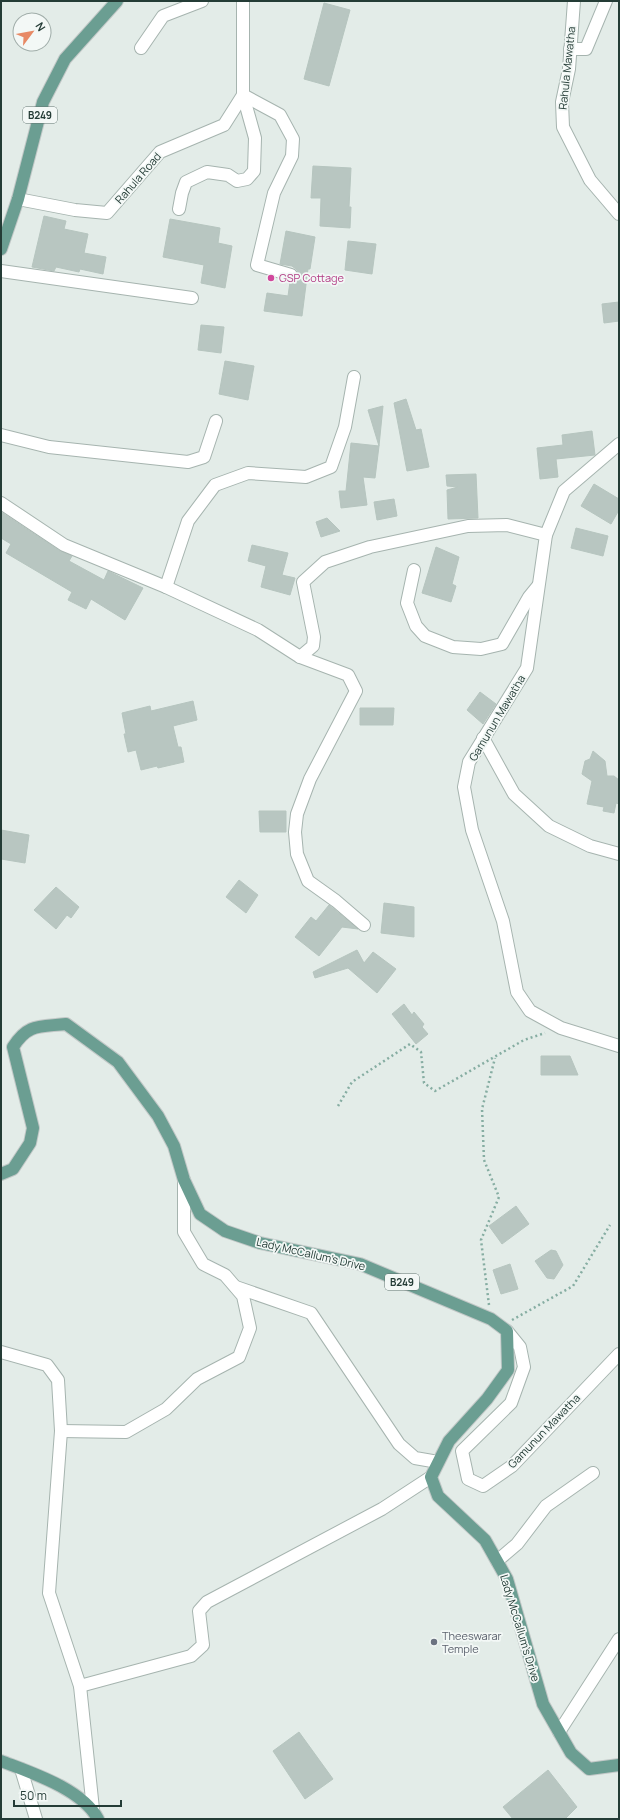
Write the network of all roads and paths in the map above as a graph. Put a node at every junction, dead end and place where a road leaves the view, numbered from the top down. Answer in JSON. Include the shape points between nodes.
{"nodes":[{"id":1,"x":117,"y":1,"type":"edge"},
{"id":2,"x":202,"y":1,"type":"edge"},
{"id":3,"x":243,"y":1,"type":"edge"},
{"id":4,"x":574,"y":1,"type":"edge"},
{"id":5,"x":606,"y":1,"type":"edge"},
{"id":6,"x":141,"y":48,"type":"dead end"},
{"id":7,"x":570,"y":50,"type":"junction"},
{"id":8,"x":242,"y":95,"type":"junction"},
{"id":9,"x":18,"y":199,"type":"junction"},
{"id":10,"x":179,"y":209,"type":"dead end"},
{"id":11,"x":619,"y":214,"type":"edge"},
{"id":12,"x":1,"y":249,"type":"edge"},
{"id":13,"x":1,"y":271,"type":"edge"},
{"id":14,"x":291,"y":275,"type":"dead end"},
{"id":15,"x":192,"y":298,"type":"dead end"},
{"id":16,"x":354,"y":377,"type":"dead end"},
{"id":17,"x":216,"y":422,"type":"dead end"},
{"id":18,"x":1,"y":435,"type":"edge"},
{"id":19,"x":619,"y":444,"type":"edge"},
{"id":20,"x":1,"y":503,"type":"edge"},
{"id":21,"x":546,"y":535,"type":"junction"},
{"id":22,"x":414,"y":570,"type":"dead end"},
{"id":23,"x":538,"y":586,"type":"junction"},
{"id":24,"x":166,"y":587,"type":"junction"},
{"id":25,"x":300,"y":656,"type":"junction"},
{"id":26,"x":483,"y":738,"type":"junction"},
{"id":27,"x":619,"y":854,"type":"edge"},
{"id":28,"x":364,"y":925,"type":"dead end"},
{"id":29,"x":561,"y":1028,"type":"junction"},
{"id":30,"x":619,"y":1046,"type":"edge"},
{"id":31,"x":495,"y":1058,"type":"junction"},
{"id":32,"x":338,"y":1106,"type":"dead end"},
{"id":33,"x":1,"y":1174,"type":"edge"},
{"id":34,"x":184,"y":1180,"type":"junction"},
{"id":35,"x":610,"y":1225,"type":"dead end"},
{"id":36,"x":236,"y":1287,"type":"junction"},
{"id":37,"x":490,"y":1319,"type":"junction"},
{"id":38,"x":504,"y":1329,"type":"junction"},
{"id":39,"x":1,"y":1352,"type":"edge"},
{"id":40,"x":619,"y":1354,"type":"edge"},
{"id":41,"x":61,"y":1431,"type":"junction"},
{"id":42,"x":438,"y":1462,"type":"junction"},
{"id":43,"x":593,"y":1473,"type":"dead end"},
{"id":44,"x":431,"y":1477,"type":"junction"},
{"id":45,"x":497,"y":1561,"type":"junction"},
{"id":46,"x":619,"y":1639,"type":"edge"},
{"id":47,"x":80,"y":1686,"type":"junction"},
{"id":48,"x":559,"y":1732,"type":"junction"},
{"id":49,"x":1,"y":1761,"type":"edge"},
{"id":50,"x":619,"y":1765,"type":"edge"},
{"id":51,"x":21,"y":1769,"type":"junction"},
{"id":52,"x":95,"y":1814,"type":"edge"},
{"id":53,"x":36,"y":1819,"type":"edge"}],
"edges":[{"from":1,"to":9,"type":"main road","number":"B249","via":[[65,59],[43,102]]},
{"from":2,"to":6,"type":"street","via":[[163,16]]},
{"from":3,"to":8,"type":"street"},
{"from":4,"to":7,"type":"street","name":"Rahula Mawatha"},
{"from":5,"to":7,"type":"street","via":[[586,49]]},
{"from":7,"to":11,"type":"street","name":"Rahula Mawatha","via":[[562,102],[563,127],[590,180]]},
{"from":8,"to":9,"type":"street","name":"Rahula Road","via":[[224,125],[160,152],[107,213],[75,210]]},
{"from":8,"to":10,"type":"street","via":[[255,138],[254,171],[247,179],[237,181],[228,175],[207,172],[186,182]]},
{"from":8,"to":14,"type":"street","via":[[280,115],[293,139],[292,156],[274,193],[257,265]]},
{"from":9,"to":12,"type":"main road","number":"B249"},
{"from":13,"to":15,"type":"street"},
{"from":16,"to":24,"type":"street","via":[[346,427],[331,467],[306,477],[248,473],[215,485],[188,521]]},
{"from":17,"to":18,"type":"street","via":[[204,457],[188,462],[49,447]]},
{"from":19,"to":21,"type":"street","name":"Gamunun Mawatha","via":[[564,491]]},
{"from":20,"to":24,"type":"street","via":[[64,545]]},
{"from":21,"to":23,"type":"street","name":"Gamunun Mawatha"},
{"from":21,"to":25,"type":"street","via":[[507,525],[468,526],[370,547],[324,562],[303,582],[314,637],[313,646]]},
{"from":22,"to":23,"type":"street","via":[[407,603],[416,626],[424,636],[453,647],[481,650],[502,644],[528,597]]},
{"from":23,"to":26,"type":"street","name":"Gamunun Mawatha","via":[[527,668]]},
{"from":24,"to":25,"type":"street","via":[[258,630]]},
{"from":25,"to":28,"type":"street","via":[[348,675],[356,690],[310,779],[297,814],[297,854],[308,881]]},
{"from":26,"to":27,"type":"street","via":[[514,794],[549,826],[590,846]]},
{"from":26,"to":29,"type":"street","name":"Gamunun Mawatha","via":[[469,762],[464,787],[472,830],[503,920],[517,992],[530,1011]]},
{"from":29,"to":30,"type":"street","name":"Gamunun Mawatha"},
{"from":29,"to":31,"type":"path","via":[[524,1040]]},
{"from":31,"to":32,"type":"path","via":[[435,1091],[424,1083],[421,1052],[410,1044],[352,1082]]},
{"from":31,"to":37,"type":"path","via":[[482,1109],[484,1160],[499,1197],[482,1240]]},
{"from":33,"to":34,"type":"main road","name":"Lady McCallum's Drive","number":"B249","via":[[13,1169],[30,1143],[33,1128],[13,1048],[21,1035],[33,1028],[66,1024],[118,1062],[158,1116],[174,1146]]},
{"from":34,"to":36,"type":"street","via":[[184,1232],[203,1264],[225,1275]]},
{"from":34,"to":37,"type":"main road","name":"Lady McCallum's Drive","number":"B249","via":[[200,1214],[225,1231],[260,1243],[360,1264]]},
{"from":35,"to":38,"type":"path","via":[[573,1286]]},
{"from":36,"to":41,"type":"street","via":[[243,1296],[250,1328],[239,1356],[197,1379],[166,1409],[126,1432]]},
{"from":36,"to":42,"type":"street","via":[[311,1313],[399,1444],[415,1458]]},
{"from":37,"to":38,"type":"main road","name":"Lady McCallum's Drive","number":"B249"},
{"from":38,"to":40,"type":"street","name":"Gamunun Mawatha","via":[[520,1347],[524,1366],[512,1403],[462,1451],[468,1479],[483,1486],[512,1466]]},
{"from":38,"to":42,"type":"main road","via":[[508,1370],[488,1399],[449,1441]]},
{"from":39,"to":41,"type":"street","via":[[47,1365],[58,1380]]},
{"from":41,"to":47,"type":"street","via":[[49,1593]]},
{"from":42,"to":44,"type":"main road"},
{"from":43,"to":45,"type":"street","via":[[546,1506],[517,1544]]},
{"from":44,"to":45,"type":"main road","name":"Lady McCallum's Drive","via":[[438,1496],[485,1540]]},
{"from":44,"to":47,"type":"street","via":[[382,1509],[207,1602],[199,1611],[203,1645],[191,1656]]},
{"from":45,"to":48,"type":"main road","name":"Lady McCallum's Drive","via":[[507,1578],[543,1704]]},
{"from":46,"to":48,"type":"street"},
{"from":47,"to":52,"type":"street"},
{"from":48,"to":50,"type":"main road","name":"Lady McCallum's Drive","via":[[571,1753],[588,1769]]},
{"from":49,"to":51,"type":"main road"},
{"from":51,"to":52,"type":"main road","via":[[70,1791]]},
{"from":51,"to":53,"type":"street"}]}
